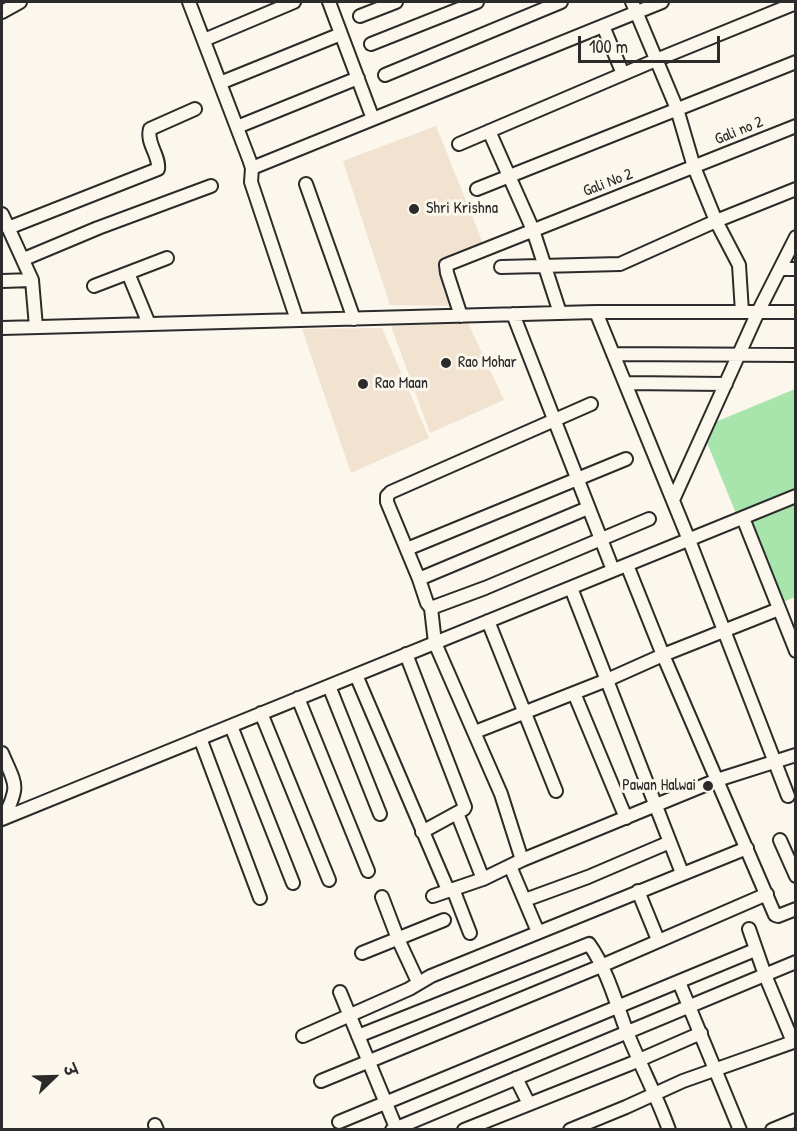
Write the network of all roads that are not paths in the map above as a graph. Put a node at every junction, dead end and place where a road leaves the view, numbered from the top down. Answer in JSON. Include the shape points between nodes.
{"nodes":[{"id":1,"x":190,"y":2,"type":"edge"},
{"id":2,"x":294,"y":2,"type":"edge"},
{"id":3,"x":329,"y":2,"type":"edge"},
{"id":4,"x":396,"y":2,"type":"edge"},
{"id":5,"x":477,"y":2,"type":"edge"},
{"id":6,"x":561,"y":2,"type":"edge"},
{"id":7,"x":662,"y":2,"type":"edge"},
{"id":8,"x":795,"y":3,"type":"edge"},
{"id":9,"x":634,"y":7,"type":"edge"},
{"id":10,"x":360,"y":16,"type":"dead end"},
{"id":11,"x":603,"y":26,"type":"junction"},
{"id":12,"x":341,"y":34,"type":"junction"},
{"id":13,"x":204,"y":40,"type":"junction"},
{"id":14,"x":371,"y":44,"type":"dead end"},
{"id":15,"x":656,"y":60,"type":"junction"},
{"id":16,"x":795,"y":62,"type":"edge"},
{"id":17,"x":623,"y":74,"type":"junction"},
{"id":18,"x":385,"y":75,"type":"dead end"},
{"id":19,"x":358,"y":78,"type":"junction"},
{"id":20,"x":220,"y":83,"type":"junction"},
{"id":21,"x":195,"y":109,"type":"dead end"},
{"id":22,"x":677,"y":109,"type":"junction"},
{"id":23,"x":373,"y":118,"type":"junction"},
{"id":24,"x":795,"y":126,"type":"edge"},
{"id":25,"x":237,"y":127,"type":"junction"},
{"id":26,"x":489,"y":131,"type":"junction"},
{"id":27,"x":459,"y":144,"type":"dead end"},
{"id":28,"x":694,"y":167,"type":"junction"},
{"id":29,"x":252,"y":168,"type":"junction"},
{"id":30,"x":508,"y":176,"type":"junction"},
{"id":31,"x":306,"y":184,"type":"dead end"},
{"id":32,"x":211,"y":186,"type":"dead end"},
{"id":33,"x":477,"y":189,"type":"dead end"},
{"id":34,"x":795,"y":189,"type":"edge"},
{"id":35,"x":2,"y":214,"type":"edge"},
{"id":36,"x":716,"y":221,"type":"junction"},
{"id":37,"x":8,"y":228,"type":"junction"},
{"id":38,"x":533,"y":230,"type":"junction"},
{"id":39,"x":795,"y":237,"type":"edge"},
{"id":40,"x":791,"y":254,"type":"edge"},
{"id":41,"x":167,"y":258,"type":"dead end"},
{"id":42,"x":24,"y":259,"type":"junction"},
{"id":43,"x":546,"y":265,"type":"junction"},
{"id":44,"x":501,"y":267,"type":"dead end"},
{"id":45,"x":780,"y":269,"type":"junction"},
{"id":46,"x":795,"y":269,"type":"edge"},
{"id":47,"x":128,"y":273,"type":"junction"},
{"id":48,"x":32,"y":280,"type":"junction"},
{"id":49,"x":2,"y":281,"type":"edge"},
{"id":50,"x":94,"y":286,"type":"dead end"},
{"id":51,"x":596,"y":312,"type":"junction"},
{"id":52,"x":742,"y":312,"type":"junction"},
{"id":53,"x":759,"y":312,"type":"junction"},
{"id":54,"x":795,"y":312,"type":"edge"},
{"id":55,"x":560,"y":313,"type":"junction"},
{"id":56,"x":513,"y":314,"type":"junction"},
{"id":57,"x":461,"y":316,"type":"junction"},
{"id":58,"x":354,"y":319,"type":"junction"},
{"id":59,"x":297,"y":320,"type":"junction"},
{"id":60,"x":149,"y":324,"type":"junction"},
{"id":61,"x":36,"y":327,"type":"junction"},
{"id":62,"x":2,"y":328,"type":"edge"},
{"id":63,"x":613,"y":354,"type":"junction"},
{"id":64,"x":740,"y":354,"type":"junction"},
{"id":65,"x":795,"y":355,"type":"edge"},
{"id":66,"x":625,"y":383,"type":"junction"},
{"id":67,"x":726,"y":384,"type":"junction"},
{"id":68,"x":591,"y":404,"type":"dead end"},
{"id":69,"x":554,"y":419,"type":"junction"},
{"id":70,"x":626,"y":459,"type":"dead end"},
{"id":71,"x":577,"y":479,"type":"junction"},
{"id":72,"x":795,"y":496,"type":"edge"},
{"id":73,"x":673,"y":500,"type":"junction"},
{"id":74,"x":588,"y":508,"type":"junction"},
{"id":75,"x":742,"y":518,"type":"junction"},
{"id":76,"x":648,"y":519,"type":"dead end"},
{"id":77,"x":600,"y":538,"type":"junction"},
{"id":78,"x":689,"y":540,"type":"junction"},
{"id":79,"x":407,"y":549,"type":"junction"},
{"id":80,"x":627,"y":565,"type":"junction"},
{"id":81,"x":613,"y":570,"type":"junction"},
{"id":82,"x":419,"y":579,"type":"junction"},
{"id":83,"x":571,"y":588,"type":"junction"},
{"id":84,"x":431,"y":608,"type":"junction"},
{"id":85,"x":779,"y":609,"type":"junction"},
{"id":86,"x":488,"y":621,"type":"junction"},
{"id":87,"x":791,"y":626,"type":"edge"},
{"id":88,"x":724,"y":632,"type":"junction"},
{"id":89,"x":435,"y":643,"type":"junction"},
{"id":90,"x":795,"y":651,"type":"edge"},
{"id":91,"x":406,"y":654,"type":"junction"},
{"id":92,"x":663,"y":655,"type":"junction"},
{"id":93,"x":356,"y":675,"type":"junction"},
{"id":94,"x":607,"y":680,"type":"junction"},
{"id":95,"x":329,"y":686,"type":"junction"},
{"id":96,"x":574,"y":693,"type":"junction"},
{"id":97,"x":298,"y":698,"type":"junction"},
{"id":98,"x":261,"y":713,"type":"junction"},
{"id":99,"x":524,"y":713,"type":"junction"},
{"id":100,"x":231,"y":726,"type":"junction"},
{"id":101,"x":475,"y":732,"type":"junction"},
{"id":102,"x":200,"y":738,"type":"junction"},
{"id":103,"x":2,"y":753,"type":"edge"},
{"id":104,"x":795,"y":755,"type":"edge"},
{"id":105,"x":775,"y":762,"type":"junction"},
{"id":106,"x":717,"y":780,"type":"junction"},
{"id":107,"x":556,"y":791,"type":"dead end"},
{"id":108,"x":788,"y":796,"type":"dead end"},
{"id":109,"x":656,"y":804,"type":"junction"},
{"id":110,"x":457,"y":813,"type":"junction"},
{"id":111,"x":380,"y":814,"type":"dead end"},
{"id":112,"x":626,"y":818,"type":"junction"},
{"id":113,"x":3,"y":819,"type":"edge"},
{"id":114,"x":422,"y":832,"type":"junction"},
{"id":115,"x":780,"y":840,"type":"dead end"},
{"id":116,"x":670,"y":842,"type":"junction"},
{"id":117,"x":747,"y":848,"type":"junction"},
{"id":118,"x":522,"y":860,"type":"junction"},
{"id":119,"x":510,"y":866,"type":"junction"},
{"id":120,"x":368,"y":871,"type":"dead end"},
{"id":121,"x":682,"y":873,"type":"junction"},
{"id":122,"x":795,"y":876,"type":"edge"},
{"id":123,"x":483,"y":879,"type":"junction"},
{"id":124,"x":328,"y":880,"type":"dead end"},
{"id":125,"x":293,"y":883,"type":"dead end"},
{"id":126,"x":451,"y":890,"type":"junction"},
{"id":127,"x":638,"y":891,"type":"junction"},
{"id":128,"x":767,"y":894,"type":"junction"},
{"id":129,"x":434,"y":896,"type":"dead end"},
{"id":130,"x":260,"y":897,"type":"dead end"},
{"id":131,"x":382,"y":897,"type":"dead end"},
{"id":132,"x":525,"y":900,"type":"junction"},
{"id":133,"x":795,"y":909,"type":"edge"},
{"id":134,"x":444,"y":920,"type":"dead end"},
{"id":135,"x":749,"y":929,"type":"dead end"},
{"id":136,"x":538,"y":932,"type":"junction"},
{"id":137,"x":470,"y":933,"type":"dead end"},
{"id":138,"x":398,"y":939,"type":"junction"},
{"id":139,"x":658,"y":940,"type":"junction"},
{"id":140,"x":755,"y":950,"type":"junction"},
{"id":141,"x":362,"y":953,"type":"dead end"},
{"id":142,"x":795,"y":962,"type":"edge"},
{"id":143,"x":601,"y":966,"type":"junction"},
{"id":144,"x":765,"y":975,"type":"junction"},
{"id":145,"x":418,"y":982,"type":"junction"},
{"id":146,"x":679,"y":982,"type":"junction"},
{"id":147,"x":340,"y":992,"type":"dead end"},
{"id":148,"x":690,"y":1006,"type":"junction"},
{"id":149,"x":619,"y":1008,"type":"junction"},
{"id":150,"x":349,"y":1015,"type":"junction"},
{"id":151,"x":627,"y":1031,"type":"junction"},
{"id":152,"x":700,"y":1033,"type":"junction"},
{"id":153,"x":303,"y":1036,"type":"dead end"},
{"id":154,"x":358,"y":1036,"type":"junction"},
{"id":155,"x":794,"y":1041,"type":"edge"},
{"id":156,"x":638,"y":1058,"type":"junction"},
{"id":157,"x":368,"y":1062,"type":"junction"},
{"id":158,"x":714,"y":1069,"type":"junction"},
{"id":159,"x":516,"y":1078,"type":"junction"},
{"id":160,"x":321,"y":1081,"type":"dead end"},
{"id":161,"x":656,"y":1093,"type":"junction"},
{"id":162,"x":385,"y":1101,"type":"junction"},
{"id":163,"x":529,"y":1104,"type":"junction"},
{"id":164,"x":795,"y":1120,"type":"edge"},
{"id":165,"x":339,"y":1122,"type":"dead end"},
{"id":166,"x":395,"y":1129,"type":"edge"},
{"id":167,"x":464,"y":1130,"type":"edge"},
{"id":168,"x":570,"y":1130,"type":"edge"},
{"id":169,"x":669,"y":1130,"type":"edge"},
{"id":170,"x":740,"y":1130,"type":"edge"},
{"id":171,"x":772,"y":1130,"type":"edge"}],
"edges":[{"from":1,"to":13,"type":"street"},
{"from":2,"to":13,"type":"street"},
{"from":3,"to":12,"type":"street"},
{"from":4,"to":10,"type":"street"},
{"from":5,"to":14,"type":"street"},
{"from":6,"to":18,"type":"street"},
{"from":7,"to":9,"type":"street"},
{"from":8,"to":15,"type":"street"},
{"from":9,"to":11,"type":"street"},
{"from":9,"to":15,"type":"street"},
{"from":11,"to":17,"type":"street"},
{"from":11,"to":23,"type":"street"},
{"from":12,"to":19,"type":"street"},
{"from":12,"to":20,"type":"street"},
{"from":13,"to":20,"type":"street"},
{"from":15,"to":17,"type":"street"},
{"from":15,"to":22,"type":"street"},
{"from":16,"to":22,"type":"street"},
{"from":17,"to":26,"type":"street"},
{"from":19,"to":23,"type":"street"},
{"from":19,"to":25,"type":"street"},
{"from":20,"to":25,"type":"street"},
{"from":21,"to":37,"type":"street","via":[[150,129],[159,167],[154,171]]},
{"from":22,"to":28,"type":"street"},
{"from":22,"to":30,"type":"street"},
{"from":23,"to":29,"type":"street"},
{"from":24,"to":28,"type":"street","name":"Gali no 2"},
{"from":25,"to":29,"type":"street"},
{"from":26,"to":27,"type":"street"},
{"from":26,"to":30,"type":"street"},
{"from":28,"to":36,"type":"street"},
{"from":28,"to":38,"type":"street","name":"Gali No 2"},
{"from":29,"to":59,"type":"street","via":[[251,182]]},
{"from":30,"to":33,"type":"street"},
{"from":30,"to":38,"type":"street"},
{"from":31,"to":58,"type":"street"},
{"from":32,"to":42,"type":"street"},
{"from":34,"to":36,"type":"street"},
{"from":35,"to":37,"type":"street"},
{"from":36,"to":43,"type":"street","via":[[620,264]]},
{"from":36,"to":52,"type":"street","via":[[739,265]]},
{"from":37,"to":42,"type":"street"},
{"from":38,"to":43,"type":"street"},
{"from":38,"to":57,"type":"street","name":"Gali No 2","via":[[446,265]]},
{"from":39,"to":40,"type":"street"},
{"from":40,"to":45,"type":"street"},
{"from":41,"to":47,"type":"street"},
{"from":42,"to":48,"type":"street"},
{"from":43,"to":44,"type":"street"},
{"from":43,"to":55,"type":"street"},
{"from":45,"to":46,"type":"street"},
{"from":45,"to":53,"type":"street"},
{"from":47,"to":50,"type":"street"},
{"from":47,"to":60,"type":"street"},
{"from":48,"to":49,"type":"street"},
{"from":48,"to":61,"type":"street"},
{"from":51,"to":52,"type":"street"},
{"from":51,"to":55,"type":"street"},
{"from":51,"to":63,"type":"street"},
{"from":52,"to":53,"type":"street"},
{"from":53,"to":54,"type":"street"},
{"from":53,"to":64,"type":"street"},
{"from":55,"to":56,"type":"street"},
{"from":56,"to":57,"type":"street"},
{"from":56,"to":69,"type":"street"},
{"from":57,"to":58,"type":"street"},
{"from":58,"to":59,"type":"street"},
{"from":59,"to":60,"type":"street"},
{"from":60,"to":61,"type":"street"},
{"from":61,"to":62,"type":"street"},
{"from":63,"to":64,"type":"street"},
{"from":63,"to":66,"type":"street"},
{"from":64,"to":65,"type":"street"},
{"from":64,"to":67,"type":"street"},
{"from":66,"to":67,"type":"street"},
{"from":66,"to":73,"type":"street"},
{"from":67,"to":73,"type":"street"},
{"from":68,"to":69,"type":"street"},
{"from":69,"to":71,"type":"street"},
{"from":69,"to":79,"type":"street","via":[[391,492],[387,502]]},
{"from":70,"to":71,"type":"street"},
{"from":71,"to":74,"type":"street"},
{"from":71,"to":79,"type":"street"},
{"from":72,"to":75,"type":"street"},
{"from":73,"to":78,"type":"street"},
{"from":74,"to":77,"type":"street"},
{"from":74,"to":82,"type":"street"},
{"from":75,"to":78,"type":"street"},
{"from":75,"to":85,"type":"street"},
{"from":76,"to":77,"type":"street"},
{"from":77,"to":81,"type":"street"},
{"from":77,"to":84,"type":"street"},
{"from":78,"to":80,"type":"street"},
{"from":78,"to":88,"type":"street"},
{"from":79,"to":82,"type":"street"},
{"from":80,"to":81,"type":"street"},
{"from":80,"to":92,"type":"street"},
{"from":81,"to":83,"type":"street"},
{"from":82,"to":84,"type":"street"},
{"from":83,"to":86,"type":"street"},
{"from":83,"to":94,"type":"street"},
{"from":84,"to":89,"type":"street"},
{"from":85,"to":87,"type":"street"},
{"from":85,"to":88,"type":"street"},
{"from":86,"to":89,"type":"street"},
{"from":86,"to":99,"type":"street"},
{"from":87,"to":90,"type":"street"},
{"from":88,"to":92,"type":"street"},
{"from":88,"to":105,"type":"street"},
{"from":89,"to":91,"type":"street"},
{"from":89,"to":101,"type":"street"},
{"from":91,"to":93,"type":"street"},
{"from":91,"to":110,"type":"street","via":[[464,803],[464,809]]},
{"from":92,"to":94,"type":"street"},
{"from":92,"to":106,"type":"street"},
{"from":93,"to":95,"type":"street"},
{"from":93,"to":114,"type":"street"},
{"from":94,"to":96,"type":"street"},
{"from":94,"to":109,"type":"street"},
{"from":95,"to":97,"type":"street"},
{"from":95,"to":111,"type":"street"},
{"from":96,"to":99,"type":"street"},
{"from":96,"to":112,"type":"street"},
{"from":97,"to":98,"type":"street"},
{"from":97,"to":120,"type":"street"},
{"from":98,"to":100,"type":"street"},
{"from":98,"to":124,"type":"street"},
{"from":99,"to":101,"type":"street"},
{"from":99,"to":107,"type":"street"},
{"from":100,"to":102,"type":"street"},
{"from":100,"to":125,"type":"street"},
{"from":101,"to":118,"type":"street","via":[[501,794]]},
{"from":102,"to":113,"type":"street"},
{"from":102,"to":130,"type":"street"},
{"from":103,"to":113,"type":"street","via":[[15,788]]},
{"from":104,"to":105,"type":"street"},
{"from":105,"to":106,"type":"street"},
{"from":105,"to":108,"type":"street"},
{"from":106,"to":109,"type":"street"},
{"from":106,"to":117,"type":"street"},
{"from":109,"to":112,"type":"street"},
{"from":109,"to":116,"type":"street"},
{"from":110,"to":114,"type":"street"},
{"from":110,"to":123,"type":"street"},
{"from":112,"to":118,"type":"street"},
{"from":114,"to":126,"type":"street"},
{"from":115,"to":122,"type":"street"},
{"from":116,"to":121,"type":"street"},
{"from":116,"to":132,"type":"street"},
{"from":117,"to":121,"type":"street"},
{"from":117,"to":128,"type":"street"},
{"from":118,"to":119,"type":"street"},
{"from":119,"to":123,"type":"street"},
{"from":119,"to":132,"type":"street"},
{"from":121,"to":127,"type":"street"},
{"from":123,"to":126,"type":"street"},
{"from":126,"to":129,"type":"street"},
{"from":126,"to":137,"type":"street"},
{"from":127,"to":136,"type":"street"},
{"from":127,"to":139,"type":"street"},
{"from":128,"to":133,"type":"street","via":[[776,916]]},
{"from":128,"to":139,"type":"street"},
{"from":131,"to":138,"type":"street"},
{"from":132,"to":136,"type":"street"},
{"from":134,"to":138,"type":"street"},
{"from":135,"to":140,"type":"street"},
{"from":136,"to":145,"type":"street"},
{"from":138,"to":141,"type":"street"},
{"from":138,"to":145,"type":"street"},
{"from":139,"to":143,"type":"street"},
{"from":140,"to":144,"type":"street"},
{"from":140,"to":146,"type":"street"},
{"from":142,"to":144,"type":"street"},
{"from":143,"to":149,"type":"street"},
{"from":143,"to":154,"type":"street","via":[[588,944]]},
{"from":143,"to":157,"type":"street"},
{"from":144,"to":148,"type":"street"},
{"from":144,"to":155,"type":"street"},
{"from":145,"to":150,"type":"street"},
{"from":146,"to":148,"type":"street"},
{"from":146,"to":149,"type":"street"},
{"from":147,"to":150,"type":"street"},
{"from":148,"to":151,"type":"street"},
{"from":148,"to":152,"type":"street"},
{"from":149,"to":151,"type":"street"},
{"from":149,"to":162,"type":"street"},
{"from":150,"to":153,"type":"street"},
{"from":150,"to":154,"type":"street"},
{"from":151,"to":156,"type":"street"},
{"from":151,"to":159,"type":"street"},
{"from":152,"to":156,"type":"street"},
{"from":152,"to":158,"type":"street"},
{"from":154,"to":157,"type":"street"},
{"from":155,"to":158,"type":"street"},
{"from":156,"to":161,"type":"street"},
{"from":156,"to":163,"type":"street"},
{"from":157,"to":160,"type":"street"},
{"from":157,"to":162,"type":"street"},
{"from":158,"to":161,"type":"street"},
{"from":158,"to":170,"type":"street"},
{"from":159,"to":163,"type":"street"},
{"from":159,"to":166,"type":"street"},
{"from":161,"to":168,"type":"street"},
{"from":161,"to":169,"type":"street"},
{"from":162,"to":165,"type":"street"},
{"from":162,"to":166,"type":"street"},
{"from":163,"to":167,"type":"street"},
{"from":164,"to":171,"type":"street"}]}
